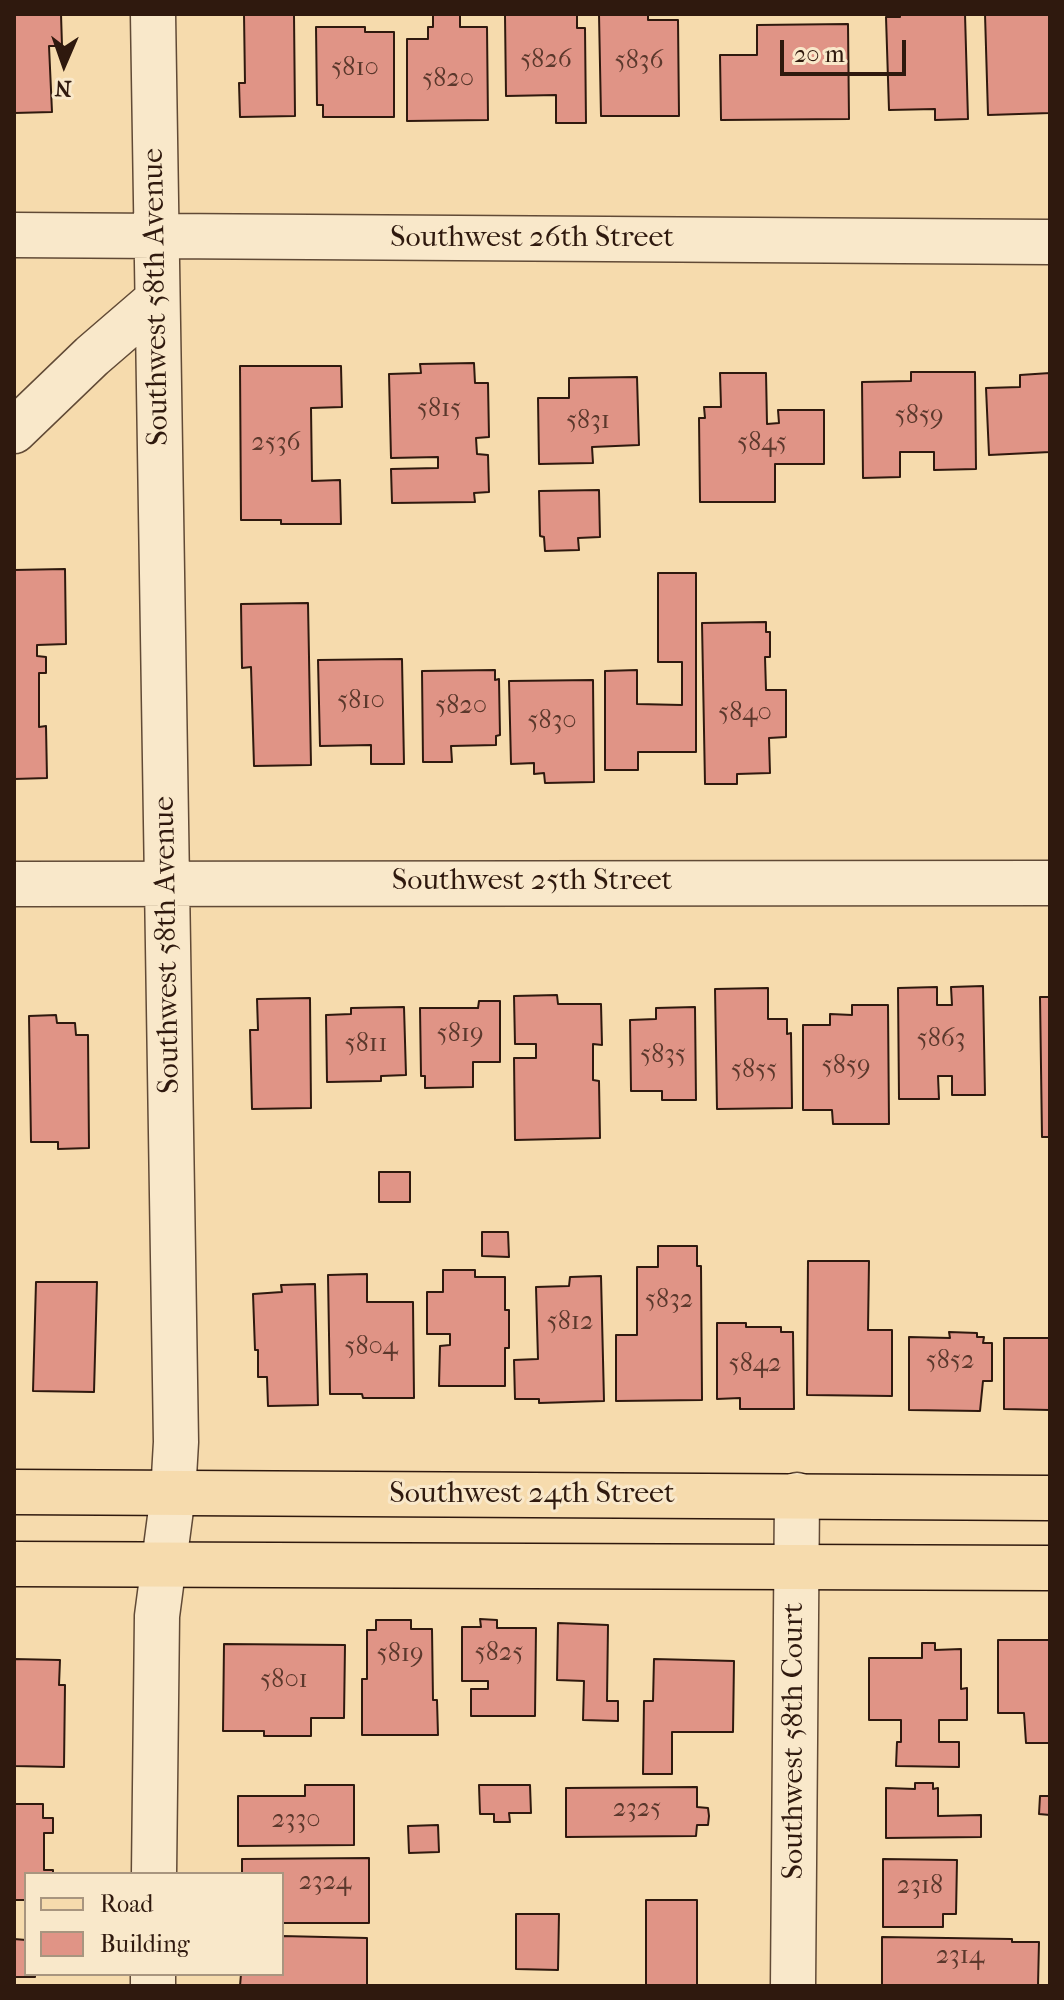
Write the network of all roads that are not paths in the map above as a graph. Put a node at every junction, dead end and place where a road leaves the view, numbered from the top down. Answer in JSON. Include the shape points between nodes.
{"nodes":[{"id":1,"x":153,"y":14,"type":"edge"},
{"id":2,"x":14,"y":235,"type":"edge"},
{"id":3,"x":156,"y":237,"type":"junction"},
{"id":4,"x":1050,"y":242,"type":"edge"},
{"id":5,"x":157,"y":300,"type":"junction"},
{"id":6,"x":14,"y":431,"type":"edge"},
{"id":7,"x":167,"y":882,"type":"junction"},
{"id":8,"x":1050,"y":883,"type":"edge"},
{"id":9,"x":14,"y":884,"type":"edge"},
{"id":10,"x":14,"y":1492,"type":"edge"},
{"id":11,"x":173,"y":1494,"type":"junction"},
{"id":12,"x":797,"y":1495,"type":"junction"},
{"id":13,"x":1050,"y":1498,"type":"edge"},
{"id":14,"x":14,"y":1564,"type":"edge"},
{"id":15,"x":164,"y":1566,"type":"junction"},
{"id":16,"x":796,"y":1567,"type":"junction"},
{"id":17,"x":1050,"y":1568,"type":"edge"},
{"id":18,"x":154,"y":1872,"type":"edge"},
{"id":19,"x":793,"y":1986,"type":"edge"}],
"edges":[{"from":1,"to":3,"type":"street","name":"Southwest 58th Avenue"},
{"from":2,"to":3,"type":"street","name":"Southwest 26th Street"},
{"from":3,"to":4,"type":"street","name":"Southwest 26th Street"},
{"from":3,"to":5,"type":"street","name":"Southwest 58th Avenue"},
{"from":5,"to":6,"type":"street"},
{"from":5,"to":7,"type":"street","name":"Southwest 58th Avenue"},
{"from":7,"to":8,"type":"street","name":"Southwest 25th Street"},
{"from":7,"to":9,"type":"street","name":"Southwest 25th Street"},
{"from":7,"to":11,"type":"street","name":"Southwest 58th Avenue"},
{"from":10,"to":11,"type":"main road","name":"Southwest 24th Street"},
{"from":11,"to":12,"type":"main road","name":"Southwest 24th Street"},
{"from":11,"to":15,"type":"street","name":"Southwest 58th Avenue"},
{"from":12,"to":13,"type":"main road","name":"Southwest 24th Street"},
{"from":12,"to":16,"type":"street","name":"Southwest 58th Court"},
{"from":14,"to":15,"type":"main road"},
{"from":15,"to":16,"type":"main road"},
{"from":15,"to":18,"type":"street","name":"Southwest 58th Avenue","via":[[157,1616]]},
{"from":16,"to":17,"type":"main road"},
{"from":16,"to":19,"type":"street","name":"Southwest 58th Court"}]}
